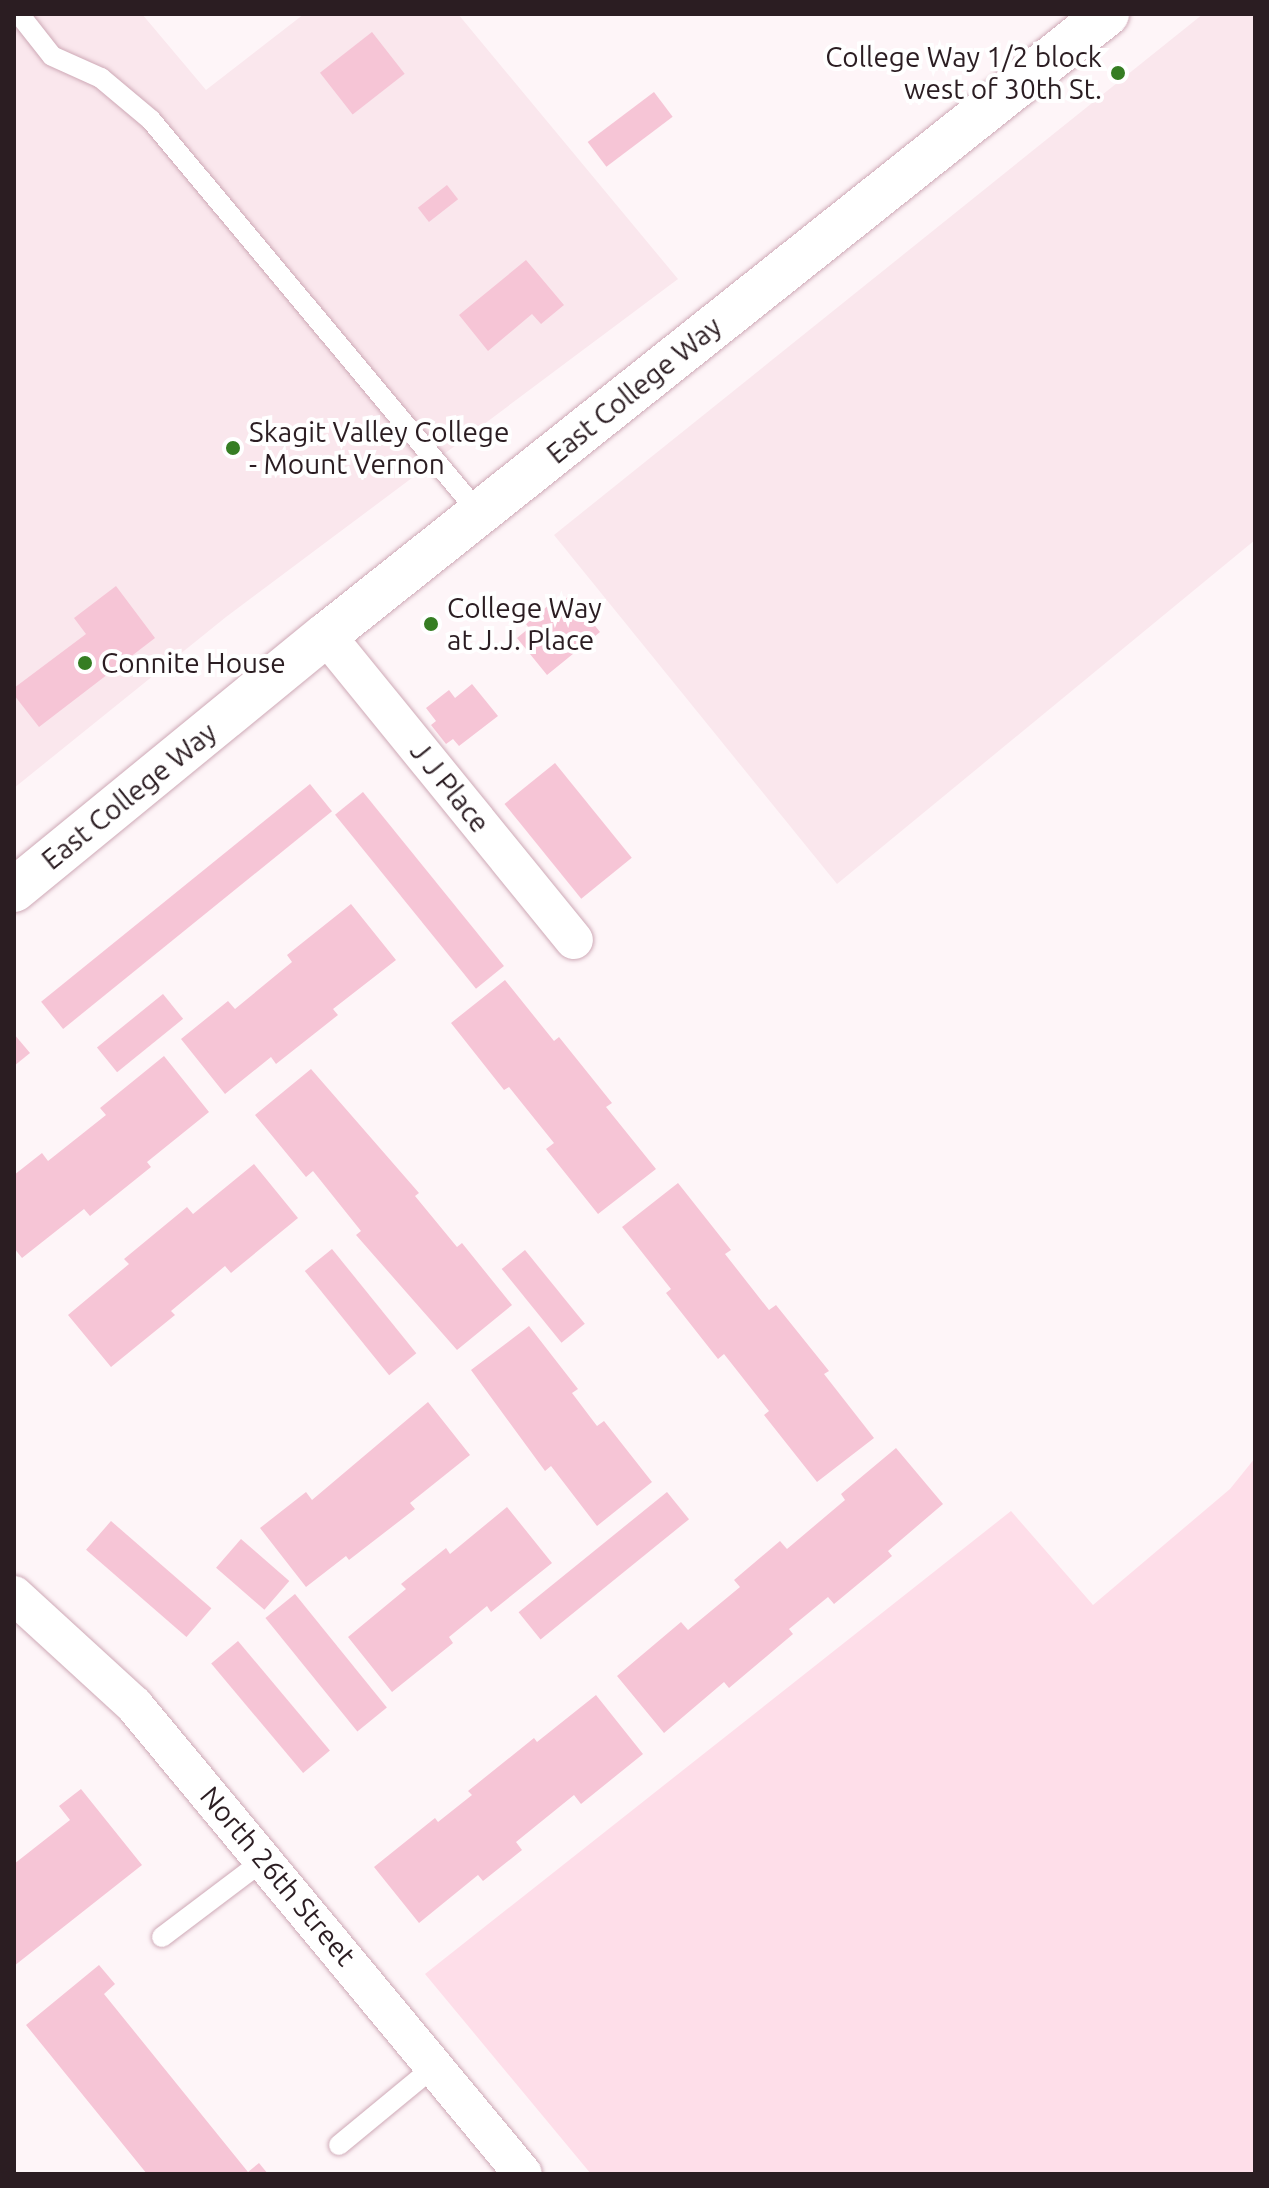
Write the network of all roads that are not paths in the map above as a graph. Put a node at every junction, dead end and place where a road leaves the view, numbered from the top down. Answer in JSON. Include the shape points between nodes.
{"nodes":[{"id":1,"x":19,"y":14,"type":"edge"},
{"id":2,"x":1107,"y":14,"type":"edge"},
{"id":3,"x":479,"y":513,"type":"junction"},
{"id":4,"x":326,"y":635,"type":"junction"},
{"id":5,"x":14,"y":890,"type":"edge"},
{"id":6,"x":574,"y":940,"type":"dead end"},
{"id":7,"x":14,"y":1595,"type":"edge"},
{"id":8,"x":265,"y":1859,"type":"junction"},
{"id":9,"x":162,"y":1937,"type":"dead end"},
{"id":10,"x":436,"y":2065,"type":"junction"},
{"id":11,"x":339,"y":2145,"type":"dead end"},
{"id":12,"x":523,"y":2174,"type":"edge"}],
"edges":[{"from":1,"to":3,"type":"lane","via":[[52,56],[101,78],[151,120]]},
{"from":2,"to":3,"type":"main road","name":"East College Way"},
{"from":3,"to":4,"type":"main road","name":"East College Way"},
{"from":4,"to":5,"type":"main road","name":"East College Way"},
{"from":4,"to":6,"type":"street","name":"J J Place"},
{"from":7,"to":8,"type":"street","name":"North 26th Street","via":[[134,1705]]},
{"from":8,"to":9,"type":"lane"},
{"from":8,"to":10,"type":"street","name":"North 26th Street"},
{"from":10,"to":11,"type":"lane"},
{"from":10,"to":12,"type":"street","name":"North 26th Street"}]}
